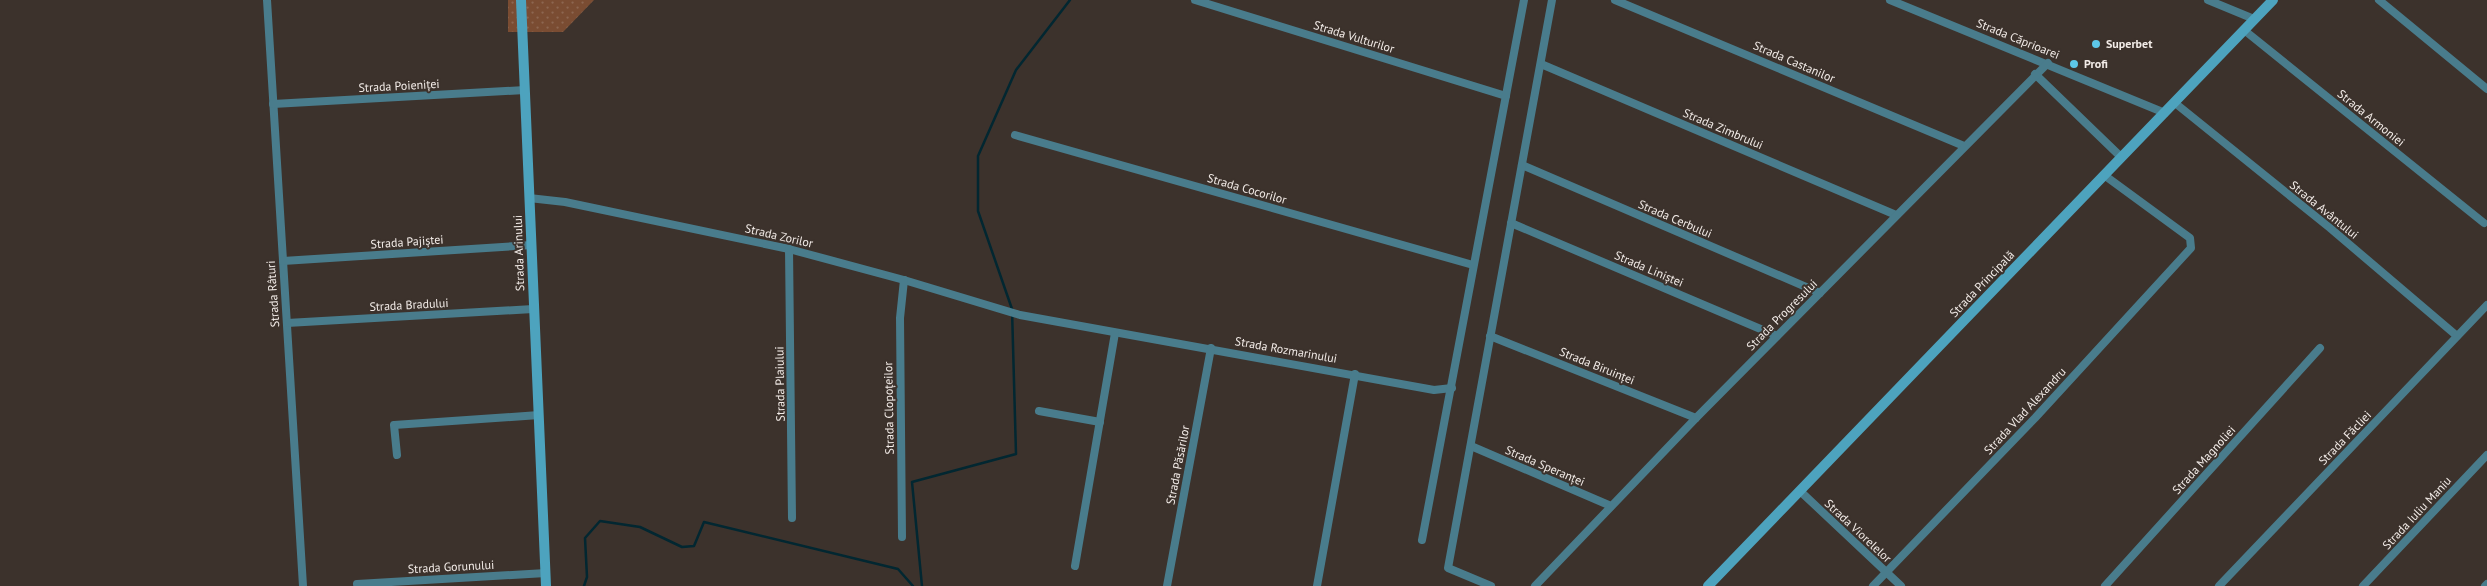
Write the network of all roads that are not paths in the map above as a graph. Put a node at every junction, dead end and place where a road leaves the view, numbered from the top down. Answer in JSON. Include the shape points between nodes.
{"nodes":[{"id":1,"x":267,"y":0,"type":"edge"},
{"id":2,"x":521,"y":0,"type":"edge"},
{"id":3,"x":1195,"y":0,"type":"edge"},
{"id":4,"x":1552,"y":0,"type":"edge"},
{"id":5,"x":1616,"y":0,"type":"edge"},
{"id":6,"x":1890,"y":0,"type":"edge"},
{"id":7,"x":2208,"y":0,"type":"edge"},
{"id":8,"x":2273,"y":0,"type":"edge"},
{"id":9,"x":2379,"y":0,"type":"edge"},
{"id":10,"x":1521,"y":1,"type":"edge"},
{"id":11,"x":2254,"y":19,"type":"junction"},
{"id":12,"x":2244,"y":30,"type":"junction"},
{"id":13,"x":2048,"y":63,"type":"junction"},
{"id":14,"x":1541,"y":64,"type":"junction"},
{"id":15,"x":2035,"y":74,"type":"junction"},
{"id":16,"x":2487,"y":89,"type":"edge"},
{"id":17,"x":525,"y":90,"type":"junction"},
{"id":18,"x":1506,"y":96,"type":"junction"},
{"id":19,"x":2175,"y":103,"type":"junction"},
{"id":20,"x":273,"y":104,"type":"junction"},
{"id":21,"x":2165,"y":113,"type":"junction"},
{"id":22,"x":1015,"y":135,"type":"dead end"},
{"id":23,"x":1964,"y":146,"type":"junction"},
{"id":24,"x":2121,"y":157,"type":"junction"},
{"id":25,"x":1522,"y":165,"type":"junction"},
{"id":26,"x":2104,"y":175,"type":"junction"},
{"id":27,"x":529,"y":198,"type":"junction"},
{"id":28,"x":1896,"y":215,"type":"junction"},
{"id":29,"x":1511,"y":223,"type":"junction"},
{"id":30,"x":2484,"y":223,"type":"dead end"},
{"id":31,"x":532,"y":245,"type":"junction"},
{"id":32,"x":789,"y":249,"type":"junction"},
{"id":33,"x":283,"y":261,"type":"junction"},
{"id":34,"x":1473,"y":265,"type":"junction"},
{"id":35,"x":904,"y":280,"type":"junction"},
{"id":36,"x":1820,"y":294,"type":"junction"},
{"id":37,"x":2487,"y":305,"type":"edge"},
{"id":38,"x":533,"y":309,"type":"junction"},
{"id":39,"x":1020,"y":315,"type":"joint"},
{"id":40,"x":287,"y":323,"type":"junction"},
{"id":41,"x":1115,"y":333,"type":"junction"},
{"id":42,"x":1490,"y":336,"type":"junction"},
{"id":43,"x":1777,"y":336,"type":"junction"},
{"id":44,"x":2457,"y":336,"type":"junction"},
{"id":45,"x":1212,"y":348,"type":"junction"},
{"id":46,"x":2320,"y":348,"type":"dead end"},
{"id":47,"x":1355,"y":374,"type":"junction"},
{"id":48,"x":1452,"y":388,"type":"junction"},
{"id":49,"x":1039,"y":411,"type":"dead end"},
{"id":50,"x":539,"y":415,"type":"junction"},
{"id":51,"x":1696,"y":418,"type":"junction"},
{"id":52,"x":1100,"y":422,"type":"junction"},
{"id":53,"x":1471,"y":446,"type":"junction"},
{"id":54,"x":2487,"y":455,"type":"edge"},
{"id":55,"x":397,"y":456,"type":"dead end"},
{"id":56,"x":1800,"y":491,"type":"junction"},
{"id":57,"x":1611,"y":506,"type":"junction"},
{"id":58,"x":792,"y":518,"type":"dead end"},
{"id":59,"x":902,"y":537,"type":"dead end"},
{"id":60,"x":1422,"y":540,"type":"dead end"},
{"id":61,"x":1075,"y":566,"type":"dead end"},
{"id":62,"x":1886,"y":572,"type":"junction"},
{"id":63,"x":546,"y":573,"type":"junction"},
{"id":64,"x":357,"y":584,"type":"dead end"},
{"id":65,"x":303,"y":586,"type":"edge"},
{"id":66,"x":546,"y":586,"type":"edge"},
{"id":67,"x":1167,"y":586,"type":"edge"},
{"id":68,"x":1317,"y":586,"type":"edge"},
{"id":69,"x":1491,"y":586,"type":"edge"},
{"id":70,"x":1536,"y":586,"type":"edge"},
{"id":71,"x":1708,"y":586,"type":"edge"},
{"id":72,"x":1872,"y":586,"type":"edge"},
{"id":73,"x":1901,"y":586,"type":"edge"},
{"id":74,"x":2105,"y":586,"type":"edge"},
{"id":75,"x":2219,"y":586,"type":"edge"},
{"id":76,"x":2363,"y":586,"type":"edge"}],
"edges":[{"from":1,"to":20,"type":"street","name":"Strada Râturi"},
{"from":2,"to":17,"type":"main road","name":"Strada Arinului"},
{"from":3,"to":18,"type":"street","name":"Strada Vulturilor"},
{"from":4,"to":14,"type":"street"},
{"from":5,"to":23,"type":"street","name":"Strada Castanilor"},
{"from":6,"to":13,"type":"street","name":"Strada Căprioarei"},
{"from":7,"to":11,"type":"street"},
{"from":8,"to":11,"type":"main road","name":"Strada Principală"},
{"from":9,"to":16,"type":"street"},
{"from":10,"to":18,"type":"street"},
{"from":11,"to":12,"type":"main road","name":"Strada Principală"},
{"from":12,"to":19,"type":"main road","name":"Strada Principală"},
{"from":12,"to":30,"type":"street","name":"Strada Armoniei"},
{"from":13,"to":15,"type":"street","name":"Strada Progresului"},
{"from":13,"to":21,"type":"street","name":"Strada Căprioarei"},
{"from":14,"to":25,"type":"street"},
{"from":14,"to":28,"type":"street","name":"Strada Zimbrului"},
{"from":15,"to":23,"type":"street","name":"Strada Progresului"},
{"from":15,"to":24,"type":"street"},
{"from":17,"to":20,"type":"street","name":"Strada Poieniței"},
{"from":17,"to":27,"type":"main road","name":"Strada Arinului"},
{"from":18,"to":34,"type":"street"},
{"from":19,"to":21,"type":"main road","name":"Strada Principală"},
{"from":19,"to":44,"type":"street","name":"Strada Avântului"},
{"from":20,"to":33,"type":"street","name":"Strada Râturi"},
{"from":21,"to":24,"type":"main road","name":"Strada Principală"},
{"from":22,"to":34,"type":"street","name":"Strada Cocorilor"},
{"from":23,"to":28,"type":"street","name":"Strada Progresului"},
{"from":24,"to":26,"type":"main road","name":"Strada Principală"},
{"from":25,"to":29,"type":"street"},
{"from":25,"to":36,"type":"street","name":"Strada Cerbului"},
{"from":26,"to":56,"type":"main road","name":"Strada Principală"},
{"from":26,"to":62,"type":"street","name":"Strada Vlad Alexandru","via":[[2190,238],[2191,248],[2035,418]]},
{"from":27,"to":31,"type":"main road","name":"Strada Arinului"},
{"from":27,"to":32,"type":"street","name":"Strada Zorilor","via":[[565,202]]},
{"from":28,"to":36,"type":"street","name":"Strada Progresului"},
{"from":29,"to":42,"type":"street"},
{"from":29,"to":43,"type":"street","name":"Strada Liniștei"},
{"from":31,"to":33,"type":"street","name":"Strada Pajiștei"},
{"from":31,"to":38,"type":"main road","name":"Strada Arinului"},
{"from":32,"to":35,"type":"street","name":"Strada Zorilor"},
{"from":32,"to":58,"type":"street","name":"Strada Plaiului"},
{"from":33,"to":40,"type":"street","name":"Strada Râturi"},
{"from":34,"to":48,"type":"street"},
{"from":35,"to":39,"type":"street","name":"Strada Zorilor"},
{"from":35,"to":59,"type":"street","name":"Strada Clopoțeilor","via":[[900,318]]},
{"from":36,"to":43,"type":"street","name":"Strada Progresului"},
{"from":37,"to":44,"type":"street","name":"Strada Făcliei"},
{"from":38,"to":40,"type":"street","name":"Strada Bradului"},
{"from":38,"to":50,"type":"main road","name":"Strada Arinului"},
{"from":39,"to":41,"type":"street","name":"Strada Rozmarinului"},
{"from":40,"to":65,"type":"street","name":"Strada Râturi"},
{"from":41,"to":45,"type":"street","name":"Strada Rozmarinului"},
{"from":41,"to":52,"type":"street"},
{"from":42,"to":51,"type":"street","name":"Strada Biruinței"},
{"from":42,"to":53,"type":"street"},
{"from":43,"to":51,"type":"street","name":"Strada Progresului"},
{"from":44,"to":75,"type":"street","name":"Strada Făcliei"},
{"from":45,"to":47,"type":"street","name":"Strada Rozmarinului"},
{"from":45,"to":67,"type":"street","name":"Strada Păsărilor"},
{"from":46,"to":74,"type":"street","name":"Strada Magnoliei"},
{"from":47,"to":48,"type":"street","name":"Strada Rozmarinului","via":[[1434,390]]},
{"from":47,"to":68,"type":"street"},
{"from":48,"to":60,"type":"street"},
{"from":49,"to":52,"type":"street"},
{"from":50,"to":55,"type":"street","via":[[394,425]]},
{"from":50,"to":63,"type":"main road","name":"Strada Arinului"},
{"from":51,"to":57,"type":"street","name":"Strada Progresului"},
{"from":52,"to":61,"type":"street"},
{"from":53,"to":57,"type":"street","name":"Strada Speranței"},
{"from":53,"to":69,"type":"street","via":[[1448,568]]},
{"from":54,"to":76,"type":"street","name":"Strada Iuliu Maniu"},
{"from":56,"to":62,"type":"street","name":"Strada Viorelelor"},
{"from":56,"to":71,"type":"main road","name":"Strada Principală"},
{"from":57,"to":70,"type":"street","name":"Strada Progresului"},
{"from":62,"to":72,"type":"street","name":"Strada Vlad Alexandru"},
{"from":62,"to":73,"type":"street","name":"Strada Viorelelor"},
{"from":63,"to":64,"type":"street","name":"Strada Gorunului"},
{"from":63,"to":66,"type":"main road","name":"Strada Arinului"}]}
